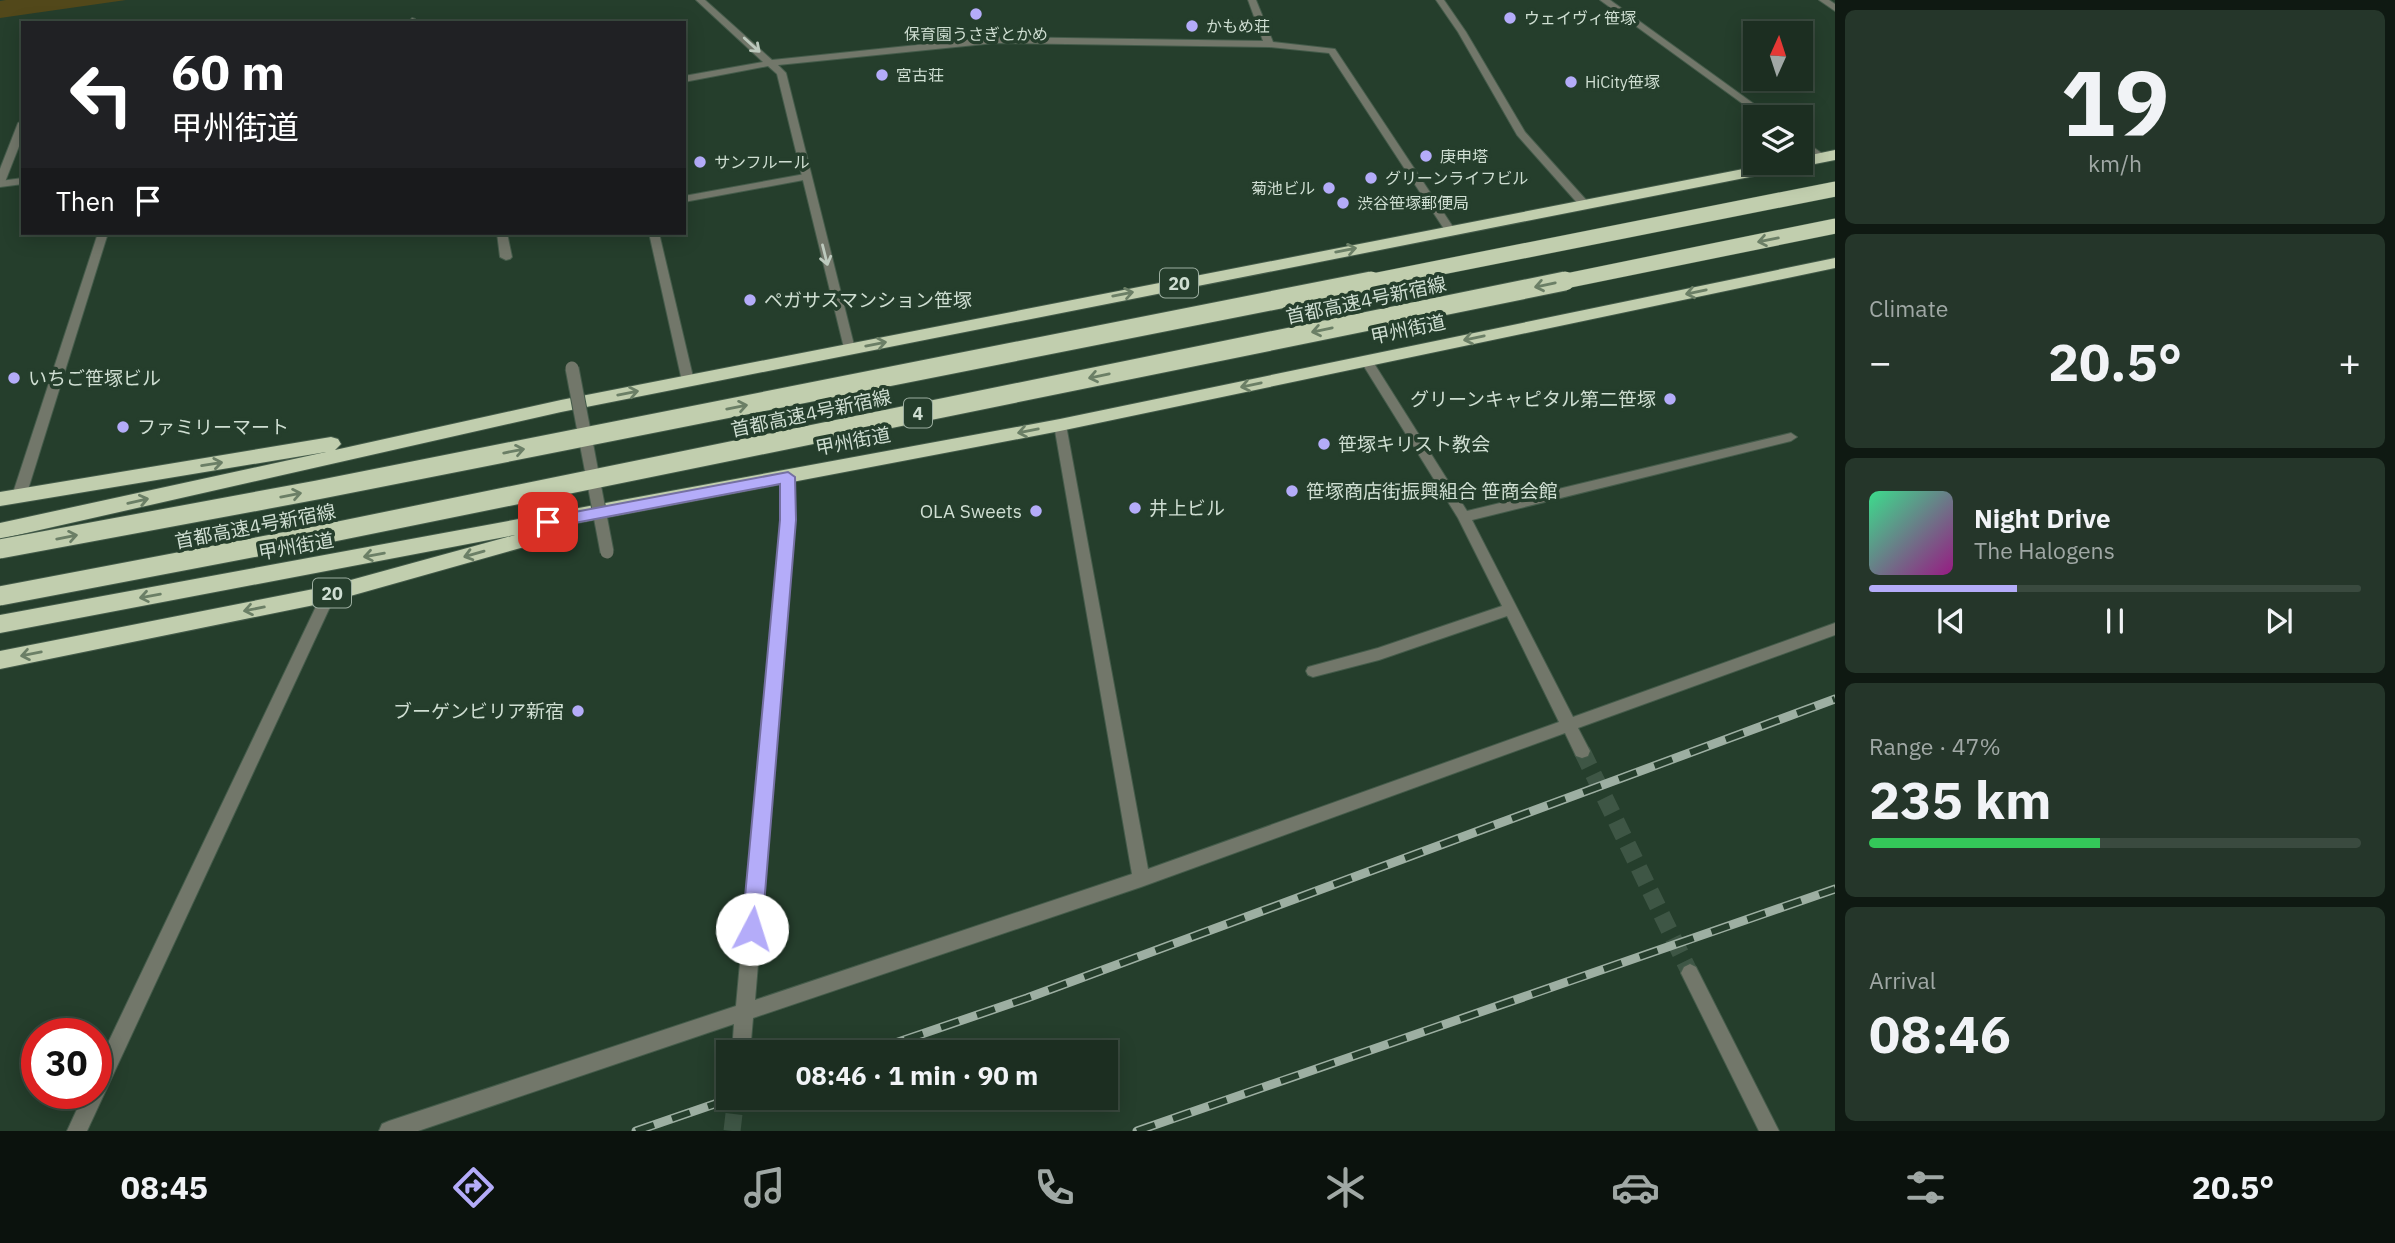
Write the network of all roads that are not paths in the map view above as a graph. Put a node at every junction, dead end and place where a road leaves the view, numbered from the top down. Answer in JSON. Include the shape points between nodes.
{"nodes":[{"id":1,"x":700,"y":0,"type":"edge"},
{"id":2,"x":1252,"y":0,"type":"edge"},
{"id":3,"x":1440,"y":0,"type":"edge"},
{"id":4,"x":1604,"y":0,"type":"edge"},
{"id":5,"x":1823,"y":0,"type":"edge"},
{"id":6,"x":1835,"y":8,"type":"edge"},
{"id":7,"x":1269,"y":44,"type":"junction"},
{"id":8,"x":772,"y":63,"type":"junction"},
{"id":9,"x":686,"y":79,"type":"edge"},
{"id":10,"x":1750,"y":105,"type":"edge"},
{"id":11,"x":21,"y":128,"type":"edge"},
{"id":12,"x":1813,"y":148,"type":"edge"},
{"id":13,"x":1829,"y":157,"type":"edge"},
{"id":14,"x":1743,"y":173,"type":"edge"},
{"id":15,"x":805,"y":177,"type":"junction"},
{"id":16,"x":21,"y":181,"type":"edge"},
{"id":17,"x":0,"y":183,"type":"edge"},
{"id":18,"x":1835,"y":189,"type":"edge"},
{"id":19,"x":686,"y":199,"type":"edge"},
{"id":20,"x":1584,"y":204,"type":"junction"},
{"id":21,"x":1835,"y":226,"type":"edge"},
{"id":22,"x":1450,"y":230,"type":"junction"},
{"id":23,"x":102,"y":235,"type":"edge"},
{"id":24,"x":502,"y":235,"type":"edge"},
{"id":25,"x":654,"y":235,"type":"edge"},
{"id":26,"x":506,"y":257,"type":"dead end"},
{"id":27,"x":1835,"y":263,"type":"edge"},
{"id":28,"x":849,"y":349,"type":"junction"},
{"id":29,"x":1366,"y":360,"type":"junction"},
{"id":30,"x":572,"y":368,"type":"dead end"},
{"id":31,"x":688,"y":381,"type":"junction"},
{"id":32,"x":561,"y":406,"type":"junction"},
{"id":33,"x":1060,"y":425,"type":"junction"},
{"id":34,"x":1791,"y":437,"type":"dead end"},
{"id":35,"x":788,"y":477,"type":"junction"},
{"id":36,"x":9,"y":497,"type":"edge"},
{"id":37,"x":658,"y":502,"type":"junction"},
{"id":38,"x":1464,"y":517,"type":"junction"},
{"id":39,"x":0,"y":531,"type":"edge"},
{"id":40,"x":0,"y":549,"type":"edge"},
{"id":41,"x":607,"y":552,"type":"dead end"},
{"id":42,"x":329,"y":594,"type":"junction"},
{"id":43,"x":0,"y":596,"type":"edge"},
{"id":44,"x":1510,"y":609,"type":"junction"},
{"id":45,"x":0,"y":624,"type":"edge"},
{"id":46,"x":1835,"y":628,"type":"edge"},
{"id":47,"x":0,"y":660,"type":"edge"},
{"id":48,"x":1313,"y":671,"type":"dead end"},
{"id":49,"x":1569,"y":726,"type":"junction"},
{"id":50,"x":1582,"y":751,"type":"tunnel mouth"},
{"id":51,"x":1141,"y":879,"type":"junction"},
{"id":52,"x":1690,"y":973,"type":"tunnel mouth"},
{"id":53,"x":745,"y":1011,"type":"junction"},
{"id":54,"x":742,"y":1040,"type":"edge"},
{"id":55,"x":112,"y":1055,"type":"edge"},
{"id":56,"x":86,"y":1109,"type":"edge"},
{"id":57,"x":76,"y":1131,"type":"edge"},
{"id":58,"x":389,"y":1131,"type":"edge"},
{"id":59,"x":1769,"y":1131,"type":"edge"}],
"edges":[{"from":1,"to":8,"type":"street","one_way":true},
{"from":2,"to":7,"type":"street"},
{"from":3,"to":20,"type":"street","via":[[1521,133]]},
{"from":4,"to":10,"type":"street"},
{"from":5,"to":6,"type":"street"},
{"from":7,"to":8,"type":"street","via":[[995,40]]},
{"from":7,"to":22,"type":"street","via":[[1332,51]]},
{"from":8,"to":9,"type":"street"},
{"from":8,"to":15,"type":"street","via":[[781,73]]},
{"from":11,"to":17,"type":"street"},
{"from":12,"to":13,"type":"street"},
{"from":14,"to":20,"type":"highway","number":"20"},
{"from":15,"to":19,"type":"street"},
{"from":15,"to":28,"type":"street","one_way":true},
{"from":16,"to":17,"type":"street"},
{"from":40,"to":18,"type":"highway","name":"首都高速4号新宿線","number":"4","one_way":true,"bridge":true,"via":[[317,491]]},
{"from":20,"to":22,"type":"highway","number":"20"},
{"from":21,"to":43,"type":"highway","name":"首都高速4号新宿線","number":"4","one_way":true,"bridge":true},
{"from":28,"to":22,"type":"highway","number":"20","one_way":true},
{"from":23,"to":36,"type":"street"},
{"from":24,"to":26,"type":"street"},
{"from":25,"to":31,"type":"street"},
{"from":27,"to":29,"type":"highway","name":"甲州街道","number":"20","one_way":true},
{"from":28,"to":31,"type":"highway","number":"20"},
{"from":29,"to":33,"type":"highway","name":"甲州街道","number":"20","one_way":true},
{"from":29,"to":38,"type":"street"},
{"from":30,"to":41,"type":"street","bridge":true},
{"from":32,"to":31,"type":"highway","number":"20","one_way":true},
{"from":36,"to":32,"type":"highway","one_way":true},
{"from":39,"to":32,"type":"highway","number":"20","one_way":true},
{"from":33,"to":35,"type":"highway","name":"甲州街道","number":"20","one_way":true},
{"from":33,"to":51,"type":"street"},
{"from":34,"to":38,"type":"street"},
{"from":35,"to":37,"type":"highway","name":"甲州街道","number":"20"},
{"from":35,"to":53,"type":"street"},
{"from":37,"to":42,"type":"highway","number":"20","one_way":true},
{"from":37,"to":45,"type":"highway","name":"甲州街道","number":"20","one_way":true},
{"from":38,"to":44,"type":"street"},
{"from":42,"to":47,"type":"highway","number":"20","one_way":true},
{"from":42,"to":55,"type":"street"},
{"from":44,"to":48,"type":"street","via":[[1379,654]]},
{"from":44,"to":49,"type":"street"},
{"from":46,"to":49,"type":"street"},
{"from":49,"to":50,"type":"street"},
{"from":49,"to":51,"type":"street"},
{"from":51,"to":53,"type":"street"},
{"from":52,"to":59,"type":"street"},
{"from":53,"to":54,"type":"street"},
{"from":53,"to":58,"type":"street"},
{"from":56,"to":57,"type":"street"}]}
